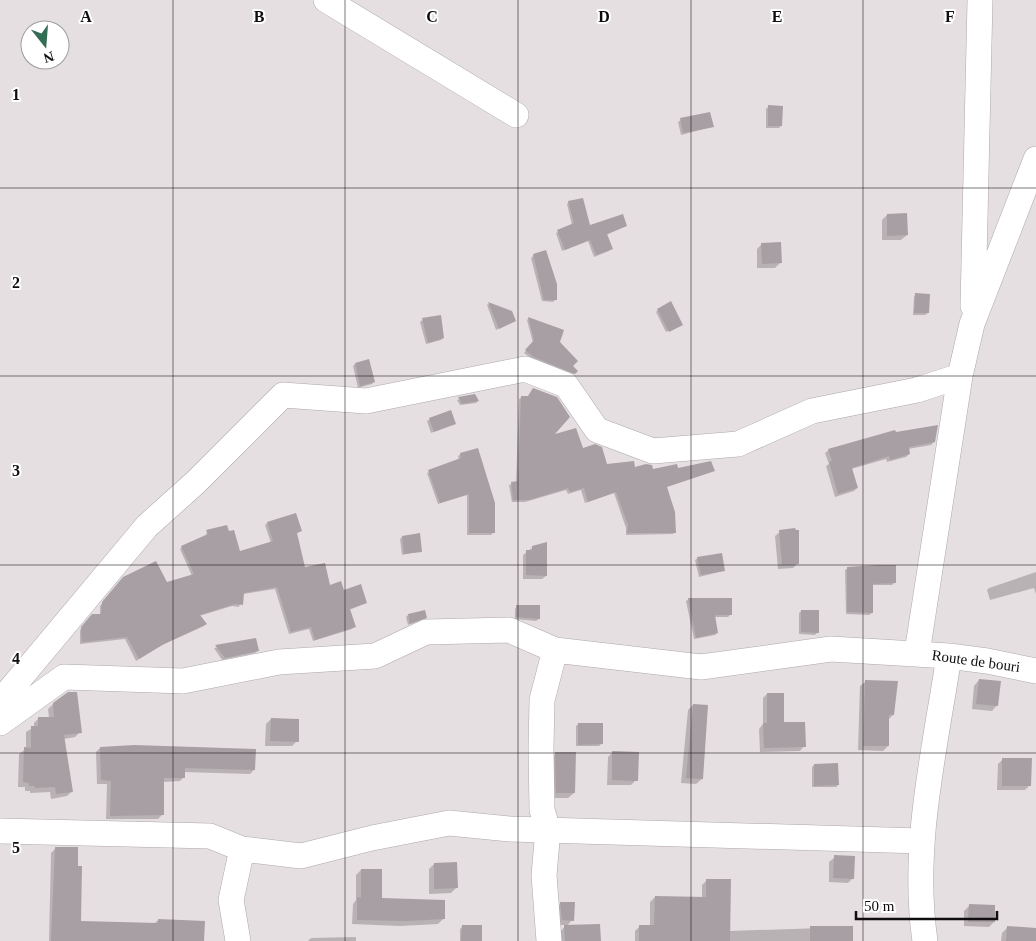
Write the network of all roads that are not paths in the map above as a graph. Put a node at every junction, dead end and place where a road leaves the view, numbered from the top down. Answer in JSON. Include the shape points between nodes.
{"nodes":[{"id":1,"x":326,"y":0,"type":"edge"},
{"id":2,"x":980,"y":0,"type":"edge"},
{"id":3,"x":516,"y":116,"type":"dead end"},
{"id":4,"x":1036,"y":159,"type":"edge"},
{"id":5,"x":972,"y":324,"type":"junction"},
{"id":6,"x":960,"y":376,"type":"junction"},
{"id":7,"x":555,"y":650,"type":"junction"},
{"id":8,"x":917,"y":653,"type":"junction"},
{"id":9,"x":948,"y":656,"type":"junction"},
{"id":10,"x":1036,"y":671,"type":"edge"},
{"id":11,"x":0,"y":702,"type":"edge"},
{"id":12,"x":0,"y":723,"type":"edge"},
{"id":13,"x":548,"y":830,"type":"junction"},
{"id":14,"x":0,"y":831,"type":"edge"},
{"id":15,"x":921,"y":841,"type":"junction"},
{"id":16,"x":242,"y":848,"type":"junction"},
{"id":17,"x":238,"y":941,"type":"edge"},
{"id":18,"x":549,"y":941,"type":"edge"},
{"id":19,"x":925,"y":941,"type":"edge"}],
"edges":[{"from":1,"to":3,"type":"street"},
{"from":2,"to":5,"type":"street"},
{"from":4,"to":5,"type":"street"},
{"from":5,"to":6,"type":"street"},
{"from":6,"to":8,"type":"street"},
{"from":6,"to":11,"type":"street","via":[[917,390],[812,411],[738,444],[653,451],[597,430],[566,384],[525,369],[366,401],[283,395],[147,526]]},
{"from":7,"to":8,"type":"street","name":"Route de bouri","via":[[701,667],[831,649]]},
{"from":7,"to":12,"type":"street","name":"Route de bouri","via":[[509,630],[426,632],[375,656],[278,662],[183,681],[64,677]]},
{"from":7,"to":13,"type":"street","via":[[542,700],[542,810]]},
{"from":8,"to":9,"type":"street","name":"Route de bouri"},
{"from":9,"to":10,"type":"street","name":"Route de bouri"},
{"from":9,"to":15,"type":"street"},
{"from":13,"to":15,"type":"street"},
{"from":13,"to":16,"type":"street","via":[[449,823],[301,856]]},
{"from":13,"to":18,"type":"street","via":[[544,875]]},
{"from":14,"to":16,"type":"street","via":[[210,836]]},
{"from":15,"to":19,"type":"street"},
{"from":16,"to":17,"type":"street","via":[[231,900]]}]}
